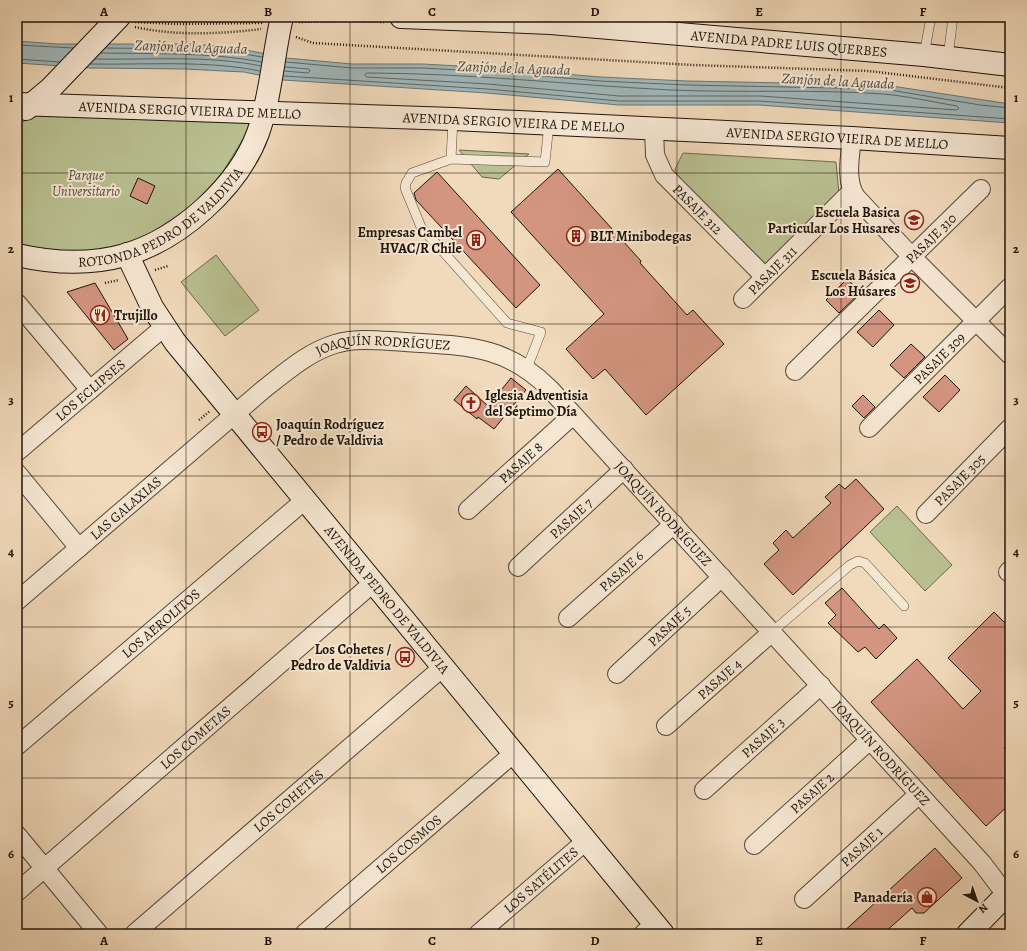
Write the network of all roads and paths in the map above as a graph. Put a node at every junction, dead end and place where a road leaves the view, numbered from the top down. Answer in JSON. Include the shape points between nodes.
{"nodes":[{"id":1,"x":401,"y":17,"type":"edge"},
{"id":2,"x":931,"y":17,"type":"edge"},
{"id":3,"x":953,"y":17,"type":"edge"},
{"id":4,"x":115,"y":21,"type":"edge"},
{"id":5,"x":280,"y":26,"type":"edge"},
{"id":6,"x":924,"y":54,"type":"junction"},
{"id":7,"x":948,"y":57,"type":"junction"},
{"id":8,"x":1010,"y":65,"type":"edge"},
{"id":9,"x":1010,"y":88,"type":"edge"},
{"id":10,"x":22,"y":108,"type":"edge"},
{"id":11,"x":264,"y":113,"type":"junction"},
{"id":12,"x":453,"y":119,"type":"junction"},
{"id":13,"x":549,"y":124,"type":"junction"},
{"id":14,"x":654,"y":129,"type":"junction"},
{"id":15,"x":852,"y":138,"type":"junction"},
{"id":16,"x":1010,"y":148,"type":"edge"},
{"id":17,"x":451,"y":159,"type":"junction"},
{"id":18,"x":980,"y":189,"type":"dead end"},
{"id":19,"x":852,"y":191,"type":"junction"},
{"id":20,"x":127,"y":254,"type":"junction"},
{"id":21,"x":17,"y":255,"type":"edge"},
{"id":22,"x":912,"y":257,"type":"junction"},
{"id":23,"x":765,"y":277,"type":"junction"},
{"id":24,"x":1010,"y":288,"type":"edge"},
{"id":25,"x":743,"y":299,"type":"dead end"},
{"id":26,"x":17,"y":304,"type":"edge"},
{"id":27,"x":976,"y":321,"type":"junction"},
{"id":28,"x":164,"y":327,"type":"junction"},
{"id":29,"x":1010,"y":355,"type":"edge"},
{"id":30,"x":527,"y":368,"type":"junction"},
{"id":31,"x":794,"y":371,"type":"dead end"},
{"id":32,"x":90,"y":390,"type":"junction"},
{"id":33,"x":235,"y":414,"type":"junction"},
{"id":34,"x":574,"y":414,"type":"junction"},
{"id":35,"x":869,"y":428,"type":"dead end"},
{"id":36,"x":1010,"y":428,"type":"edge"},
{"id":37,"x":17,"y":452,"type":"edge"},
{"id":38,"x":624,"y":469,"type":"junction"},
{"id":39,"x":17,"y":473,"type":"edge"},
{"id":40,"x":305,"y":500,"type":"junction"},
{"id":41,"x":468,"y":510,"type":"dead end"},
{"id":42,"x":926,"y":514,"type":"dead end"},
{"id":43,"x":674,"y":524,"type":"junction"},
{"id":44,"x":79,"y":548,"type":"junction"},
{"id":45,"x":518,"y":567,"type":"dead end"},
{"id":46,"x":722,"y":577,"type":"junction"},
{"id":47,"x":373,"y":583,"type":"junction"},
{"id":48,"x":17,"y":601,"type":"edge"},
{"id":49,"x":904,"y":606,"type":"dead end"},
{"id":50,"x":568,"y":618,"type":"dead end"},
{"id":51,"x":772,"y":632,"type":"junction"},
{"id":52,"x":443,"y":668,"type":"junction"},
{"id":53,"x":617,"y":674,"type":"dead end"},
{"id":54,"x":821,"y":685,"type":"junction"},
{"id":55,"x":666,"y":726,"type":"dead end"},
{"id":56,"x":870,"y":740,"type":"junction"},
{"id":57,"x":17,"y":746,"type":"edge"},
{"id":58,"x":514,"y":753,"type":"junction"},
{"id":59,"x":704,"y":790,"type":"dead end"},
{"id":60,"x":919,"y":794,"type":"junction"},
{"id":61,"x":17,"y":835,"type":"edge"},
{"id":62,"x":586,"y":841,"type":"junction"},
{"id":63,"x":754,"y":845,"type":"dead end"},
{"id":64,"x":44,"y":868,"type":"junction"},
{"id":65,"x":17,"y":892,"type":"edge"},
{"id":66,"x":1009,"y":896,"type":"edge"},
{"id":67,"x":804,"y":899,"type":"dead end"},
{"id":68,"x":654,"y":931,"type":"edge"},
{"id":69,"x":969,"y":933,"type":"edge"},
{"id":70,"x":99,"y":934,"type":"edge"},
{"id":71,"x":134,"y":934,"type":"edge"},
{"id":72,"x":304,"y":934,"type":"edge"},
{"id":73,"x":478,"y":934,"type":"edge"}],
"edges":[{"from":1,"to":6,"type":"main road","name":"AVENIDA PADRE LUIS QUERBES","via":[[551,23]]},
{"from":2,"to":6,"type":"lane"},
{"from":3,"to":7,"type":"lane"},
{"from":4,"to":5,"type":"path","via":[[156,31],[199,33]]},
{"from":4,"to":10,"type":"main road","via":[[50,89]]},
{"from":5,"to":9,"type":"path","via":[[298,38],[314,42],[686,64],[869,71]]},
{"from":5,"to":11,"type":"main road","name":"ROTONDA PEDRO DE VALDIVIA"},
{"from":6,"to":7,"type":"main road","name":"AVENIDA PADRE LUIS QUERBES"},
{"from":7,"to":8,"type":"main road","name":"AVENIDA PADRE LUIS QUERBES"},
{"from":10,"to":11,"type":"main road","name":"AVENIDA SERGIO VIEIRA DE MELLO"},
{"from":11,"to":12,"type":"main road","name":"AVENIDA SERGIO VIEIRA DE MELLO"},
{"from":11,"to":20,"type":"main road","name":"ROTONDA PEDRO DE VALDIVIA","via":[[257,134],[243,161],[226,186],[208,205],[166,236]]},
{"from":12,"to":13,"type":"main road","name":"AVENIDA SERGIO VIEIRA DE MELLO"},
{"from":12,"to":17,"type":"lane"},
{"from":13,"to":14,"type":"main road","name":"AVENIDA SERGIO VIEIRA DE MELLO"},
{"from":13,"to":17,"type":"lane","via":[[545,162]]},
{"from":14,"to":15,"type":"main road","name":"AVENIDA SERGIO VIEIRA DE MELLO"},
{"from":14,"to":23,"type":"street","name":"PASAJE 312","via":[[655,155],[664,175]]},
{"from":15,"to":16,"type":"main road","name":"AVENIDA SERGIO VIEIRA DE MELLO"},
{"from":15,"to":19,"type":"street"},
{"from":17,"to":30,"type":"lane","via":[[412,173],[406,183],[406,194],[421,227],[506,323],[541,332]]},
{"from":18,"to":22,"type":"street","name":"PASAJE 310"},
{"from":19,"to":22,"type":"street"},
{"from":19,"to":23,"type":"street","name":"PASAJE 311"},
{"from":20,"to":21,"type":"main road","name":"ROTONDA PEDRO DE VALDIVIA","via":[[66,262]]},
{"from":20,"to":28,"type":"main road","name":"AVENIDA PEDRO DE VALDIVIA","via":[[141,287]]},
{"from":22,"to":27,"type":"street"},
{"from":22,"to":31,"type":"street","name":"PASAJE 310"},
{"from":23,"to":25,"type":"street","name":"PASAJE 311"},
{"from":24,"to":27,"type":"street","name":"PASAJE 309"},
{"from":26,"to":32,"type":"street"},
{"from":27,"to":29,"type":"street"},
{"from":27,"to":35,"type":"street","name":"PASAJE 309"},
{"from":28,"to":32,"type":"street","name":"LOS ECLIPSES"},
{"from":28,"to":33,"type":"main road","name":"AVENIDA PEDRO DE VALDIVIA"},
{"from":30,"to":33,"type":"street","name":"JOAQUÍN RODRÍGUEZ","via":[[507,357],[470,347],[369,340],[346,341],[324,348],[302,360]]},
{"from":30,"to":34,"type":"street","name":"JOAQUÍN RODRÍGUEZ"},
{"from":32,"to":37,"type":"street","name":"LOS ECLIPSES"},
{"from":33,"to":40,"type":"main road","name":"AVENIDA PEDRO DE VALDIVIA"},
{"from":33,"to":44,"type":"street","name":"LAS GALAXIAS"},
{"from":34,"to":38,"type":"street","name":"JOAQUÍN RODRÍGUEZ"},
{"from":34,"to":41,"type":"street","name":"PASAJE 8"},
{"from":36,"to":42,"type":"street","name":"PASAJE 305"},
{"from":38,"to":43,"type":"street","name":"JOAQUÍN RODRÍGUEZ"},
{"from":38,"to":45,"type":"street","name":"PASAJE 7"},
{"from":39,"to":44,"type":"street"},
{"from":40,"to":47,"type":"main road","name":"AVENIDA PEDRO DE VALDIVIA"},
{"from":40,"to":57,"type":"street","name":"LOS AEROLITOS"},
{"from":43,"to":46,"type":"street","name":"JOAQUÍN RODRÍGUEZ"},
{"from":43,"to":50,"type":"street","name":"PASAJE 6"},
{"from":44,"to":48,"type":"street","name":"LAS GALAXIAS"},
{"from":46,"to":51,"type":"street","name":"JOAQUÍN RODRÍGUEZ"},
{"from":46,"to":53,"type":"street","name":"PASAJE 5"},
{"from":47,"to":52,"type":"main road","name":"AVENIDA PEDRO DE VALDIVIA"},
{"from":47,"to":64,"type":"street","name":"LOS COMETAS"},
{"from":49,"to":51,"type":"lane","via":[[865,563],[858,561],[850,565]]},
{"from":51,"to":54,"type":"street","name":"JOAQUÍN RODRÍGUEZ"},
{"from":51,"to":55,"type":"street","name":"PASAJE 4"},
{"from":52,"to":58,"type":"main road","name":"AVENIDA PEDRO DE VALDIVIA"},
{"from":52,"to":71,"type":"street","name":"LOS COHETES"},
{"from":54,"to":56,"type":"street","name":"JOAQUÍN RODRÍGUEZ"},
{"from":54,"to":59,"type":"street","name":"PASAJE 3"},
{"from":56,"to":60,"type":"street","name":"JOAQUÍN RODRÍGUEZ"},
{"from":56,"to":63,"type":"street","name":"PASAJE 2"},
{"from":58,"to":62,"type":"main road","name":"AVENIDA PEDRO DE VALDIVIA"},
{"from":58,"to":72,"type":"street","name":"LOS COSMOS"},
{"from":60,"to":66,"type":"street","name":"JOAQUÍN RODRÍGUEZ"},
{"from":60,"to":67,"type":"street","name":"PASAJE 1"},
{"from":61,"to":64,"type":"street"},
{"from":62,"to":68,"type":"main road","name":"AVENIDA PEDRO DE VALDIVIA"},
{"from":62,"to":73,"type":"street","name":"LOS SATÉLITES"},
{"from":64,"to":65,"type":"street","name":"LOS COMETAS"},
{"from":64,"to":70,"type":"street"},
{"from":66,"to":69,"type":"main road"}]}
